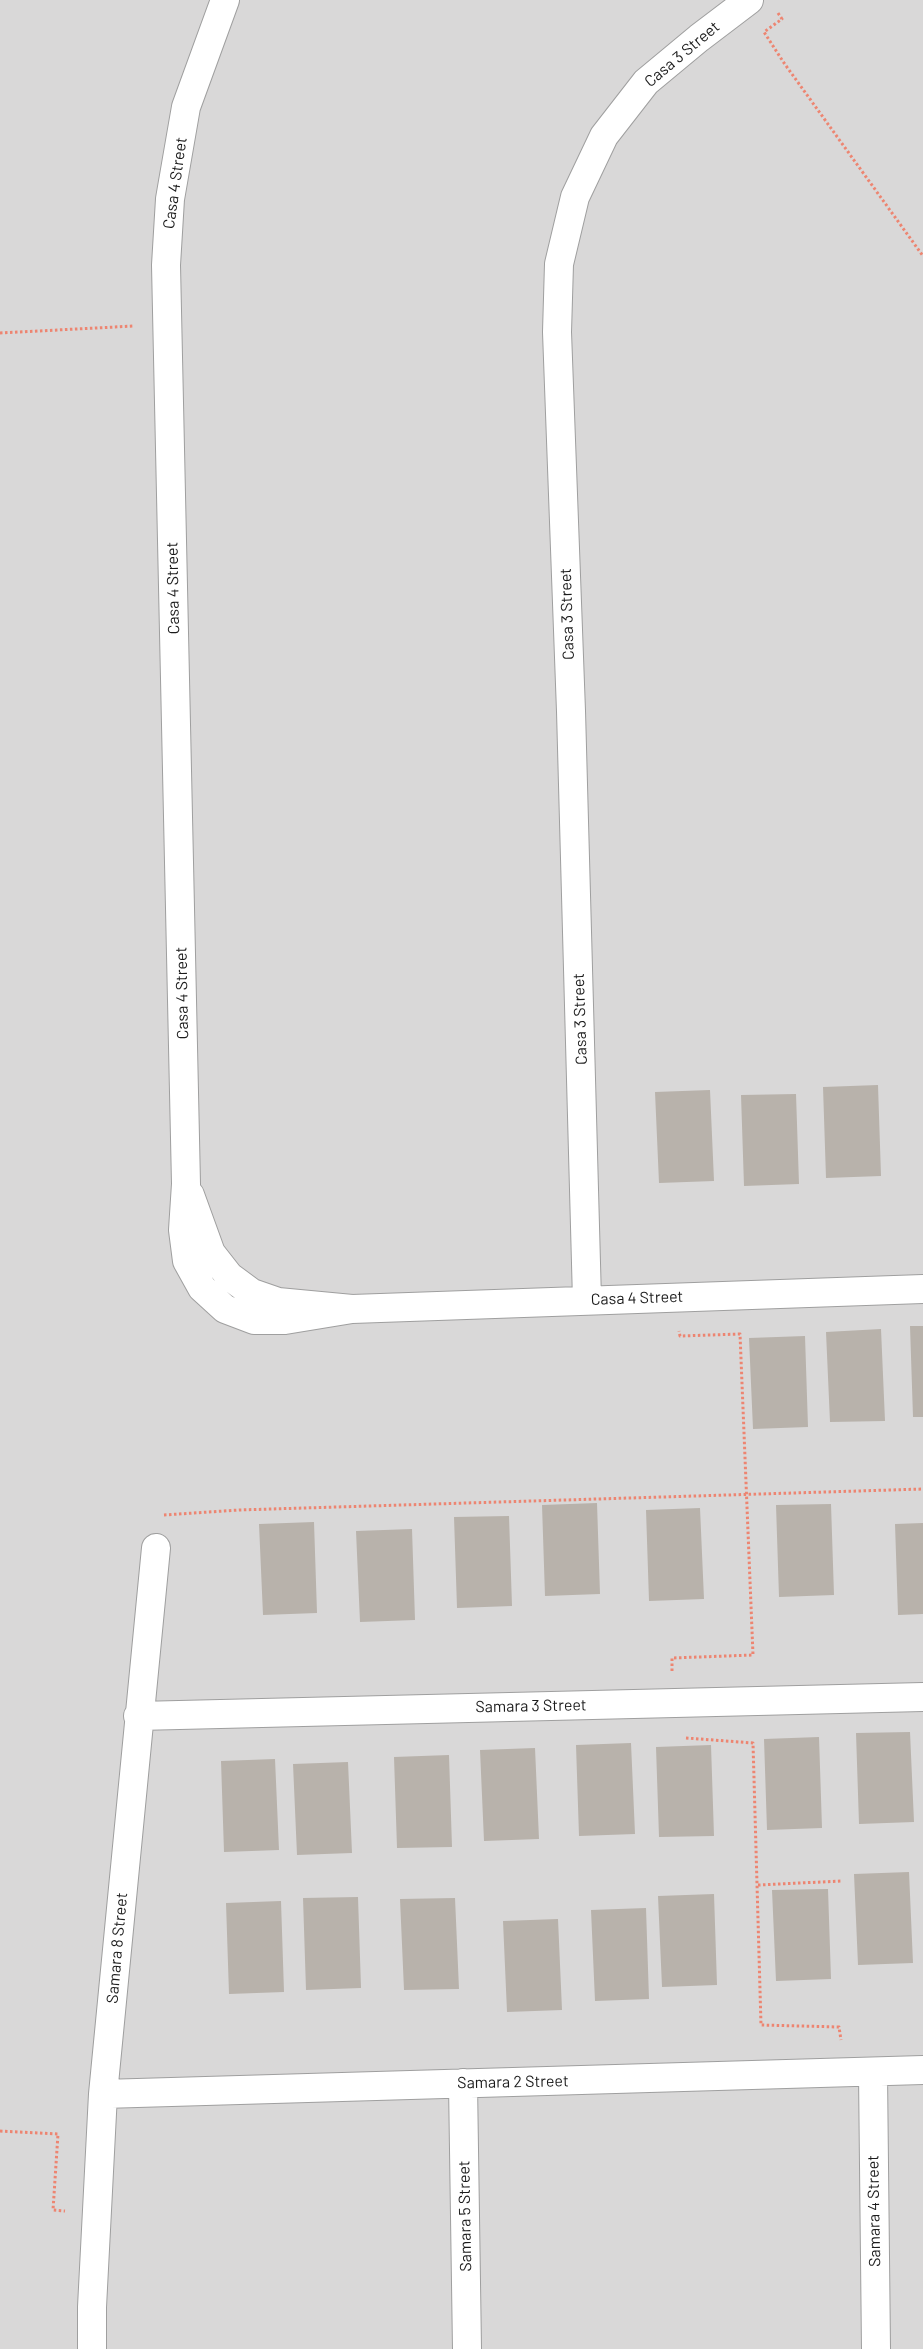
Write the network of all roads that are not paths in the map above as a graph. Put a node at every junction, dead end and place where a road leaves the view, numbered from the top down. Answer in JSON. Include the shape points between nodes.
{"nodes":[{"id":1,"x":225,"y":0,"type":"edge"},
{"id":2,"x":761,"y":3,"type":"edge"},
{"id":3,"x":923,"y":1289,"type":"edge"},
{"id":4,"x":587,"y":1300,"type":"junction"},
{"id":5,"x":156,"y":1548,"type":"road end"},
{"id":6,"x":923,"y":1697,"type":"edge"},
{"id":7,"x":138,"y":1716,"type":"junction"},
{"id":8,"x":923,"y":2070,"type":"edge"},
{"id":9,"x":873,"y":2073,"type":"junction"},
{"id":10,"x":462,"y":2083,"type":"junction"},
{"id":11,"x":103,"y":2094,"type":"junction"},
{"id":12,"x":92,"y":2349,"type":"edge"},
{"id":13,"x":467,"y":2349,"type":"edge"},
{"id":14,"x":876,"y":2349,"type":"edge"}],
"edges":[{"from":1,"to":4,"type":"street","name":"Casa 4 Street","via":[[186,107],[170,199],[166,265],[186,1184],[183,1230],[187,1261],[202,1288],[225,1309],[254,1320],[285,1320],[352,1309]]},
{"from":2,"to":4,"type":"street","name":"Casa 3 Street","via":[[646,82],[604,136],[575,197],[559,264],[557,332],[572,731]]},
{"from":3,"to":4,"type":"street","name":"Casa 4 Street"},
{"from":5,"to":7,"type":"street","name":"Samara 8 Street"},
{"from":6,"to":7,"type":"street","name":"Samara 3 Street"},
{"from":7,"to":11,"type":"street","name":"Samara 8 Street"},
{"from":8,"to":9,"type":"street","name":"Samara 2 Street"},
{"from":9,"to":10,"type":"street","name":"Samara 2 Street"},
{"from":9,"to":14,"type":"street","name":"Samara 4 Street"},
{"from":10,"to":11,"type":"street","name":"Samara 2 Street"},
{"from":10,"to":13,"type":"street","name":"Samara 5 Street"},
{"from":11,"to":12,"type":"street","name":"Samara 8 Street"}]}
